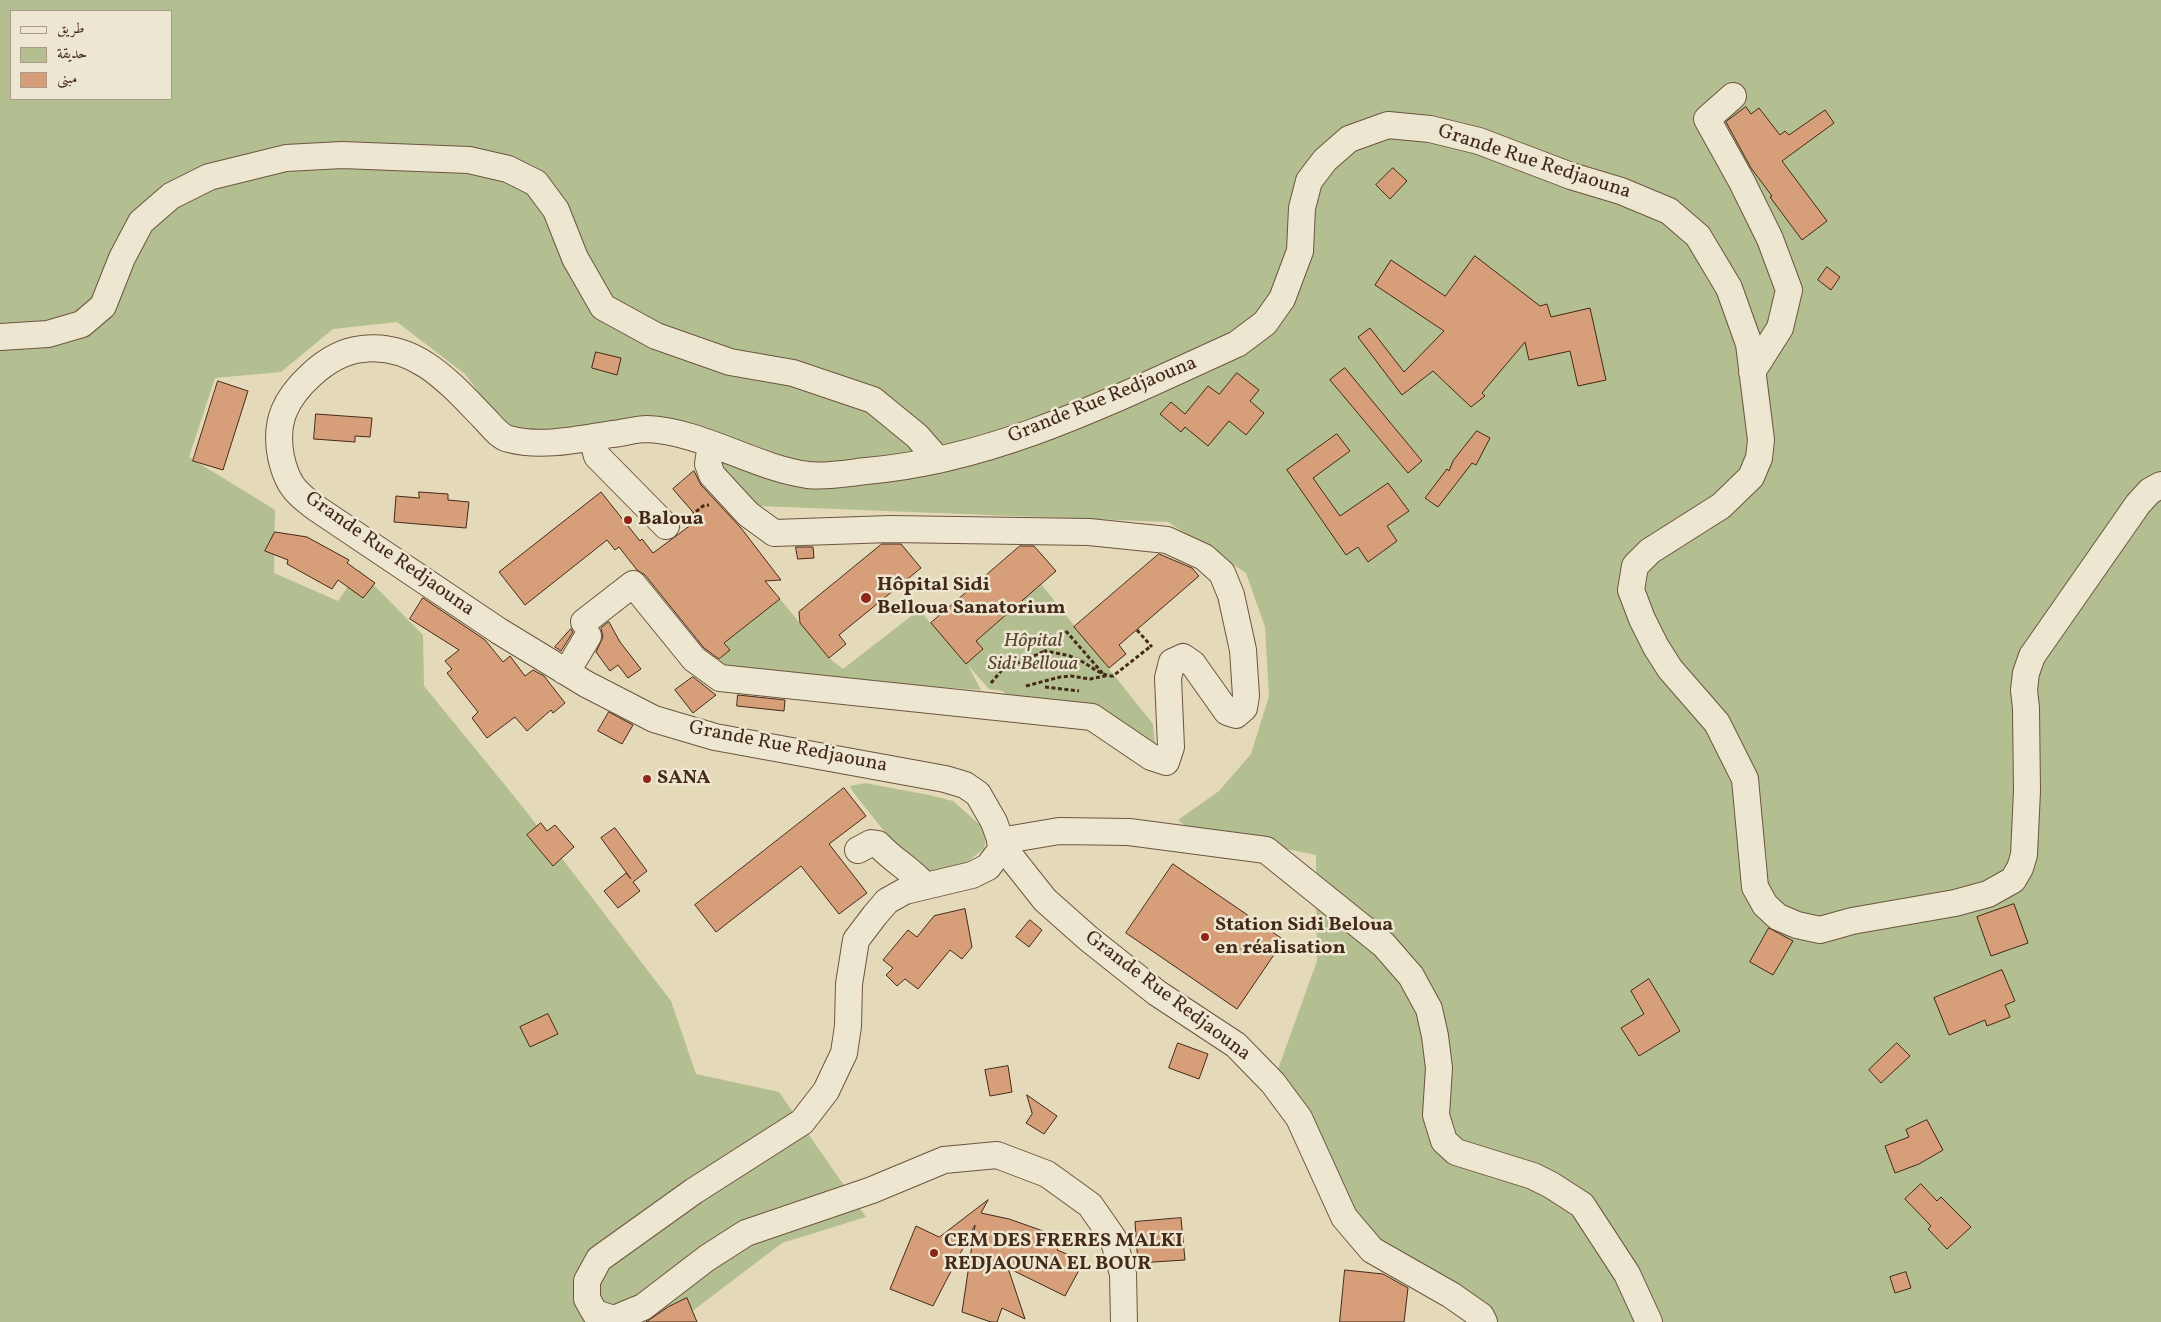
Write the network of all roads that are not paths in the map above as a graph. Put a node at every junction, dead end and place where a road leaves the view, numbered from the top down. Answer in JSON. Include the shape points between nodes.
{"nodes":[{"id":1,"x":1733,"y":96,"type":"dead end"},
{"id":2,"x":0,"y":337,"type":"edge"},
{"id":3,"x":1752,"y":372,"type":"junction"},
{"id":4,"x":592,"y":438,"type":"junction"},
{"id":5,"x":711,"y":444,"type":"junction"},
{"id":6,"x":938,"y":460,"type":"junction"},
{"id":7,"x":2161,"y":485,"type":"edge"},
{"id":8,"x":677,"y":526,"type":"road end"},
{"id":9,"x":564,"y":671,"type":"junction"},
{"id":10,"x":1002,"y":844,"type":"junction"},
{"id":11,"x":858,"y":850,"type":"dead end"},
{"id":12,"x":924,"y":885,"type":"junction"},
{"id":13,"x":596,"y":1317,"type":"edge"},
{"id":14,"x":1124,"y":1322,"type":"edge"},
{"id":15,"x":1484,"y":1322,"type":"edge"},
{"id":16,"x":1649,"y":1322,"type":"edge"}],
"edges":[{"from":1,"to":3,"type":"street","via":[[1707,119],[1770,239],[1789,290],[1780,328]]},
{"from":2,"to":6,"type":"street","via":[[48,334],[82,324],[102,306],[122,258],[142,222],[171,196],[209,177],[286,158],[342,155],[469,160],[508,169],[536,183],[556,210],[575,258],[603,308],[656,336],[730,362],[793,373],[872,400],[917,436]]},
{"from":3,"to":6,"type":"street","name":"Grande Rue Redjaouna","via":[[1749,344],[1728,288],[1698,236],[1670,211],[1479,141],[1430,129],[1388,124],[1349,139],[1325,160],[1309,181],[1302,208],[1300,251],[1282,299],[1264,323],[1238,344],[1046,429]]},
{"from":3,"to":7,"type":"street","name":"Grande Rue Redjaouna","via":[[1760,440],[1759,458],[1751,477],[1721,506],[1650,551],[1635,566],[1631,590],[1656,647],[1670,669],[1717,722],[1745,779],[1755,887],[1765,905],[1778,917],[1797,925],[1820,930],[1852,921],[1955,903],[1988,894],[2013,880],[2024,855],[2026,673],[2037,648],[2138,504]]},
{"from":4,"to":5,"type":"street","name":"Grande Rue Redjaouna","via":[[646,429]]},
{"from":4,"to":8,"type":"street","via":[[597,456]]},
{"from":4,"to":9,"type":"street","name":"Grande Rue Redjaouna","via":[[530,443],[504,438],[445,378],[406,353],[390,348],[361,349],[339,356],[318,369],[296,389],[284,408],[280,423],[278,443],[283,465],[290,483],[302,497],[498,631]]},
{"from":5,"to":6,"type":"street","name":"Grande Rue Redjaouna","via":[[781,469],[811,475],[901,469]]},
{"from":5,"to":9,"type":"street","via":[[708,464],[712,475],[748,514],[774,533],[890,529],[1089,532],[1167,540],[1204,557],[1222,573],[1231,595],[1243,650],[1244,708],[1236,715],[1227,712],[1193,664],[1183,657],[1172,662],[1168,678],[1171,747],[1166,762],[1150,757],[1092,717],[720,678],[694,660],[633,584],[586,629],[572,663]]},
{"from":9,"to":10,"type":"street","name":"Grande Rue Redjaouna","via":[[654,719],[715,738],[937,777],[965,785],[978,794]]},
{"from":10,"to":12,"type":"street","via":[[988,867],[972,875]]},
{"from":10,"to":15,"type":"street","name":"Grande Rue Redjaouna","via":[[1045,900],[1081,932],[1157,993],[1236,1045],[1273,1083],[1299,1118],[1344,1217],[1372,1250],[1451,1295]]},
{"from":10,"to":16,"type":"street","via":[[1059,831],[1128,832],[1266,850],[1384,945],[1411,976],[1429,1009],[1435,1036],[1439,1068],[1436,1115],[1444,1140],[1456,1152],[1533,1176],[1582,1205],[1627,1274]]},
{"from":11,"to":12,"type":"street","via":[[871,843],[878,844]]},
{"from":12,"to":13,"type":"street","via":[[887,901],[856,940],[844,1053],[826,1092],[802,1122],[694,1191],[599,1259],[587,1281],[587,1299]]},
{"from":13,"to":14,"type":"street","via":[[614,1320],[643,1307],[746,1233],[872,1190],[944,1160],[997,1155],[1047,1174],[1090,1205],[1113,1238],[1123,1274]]}]}
